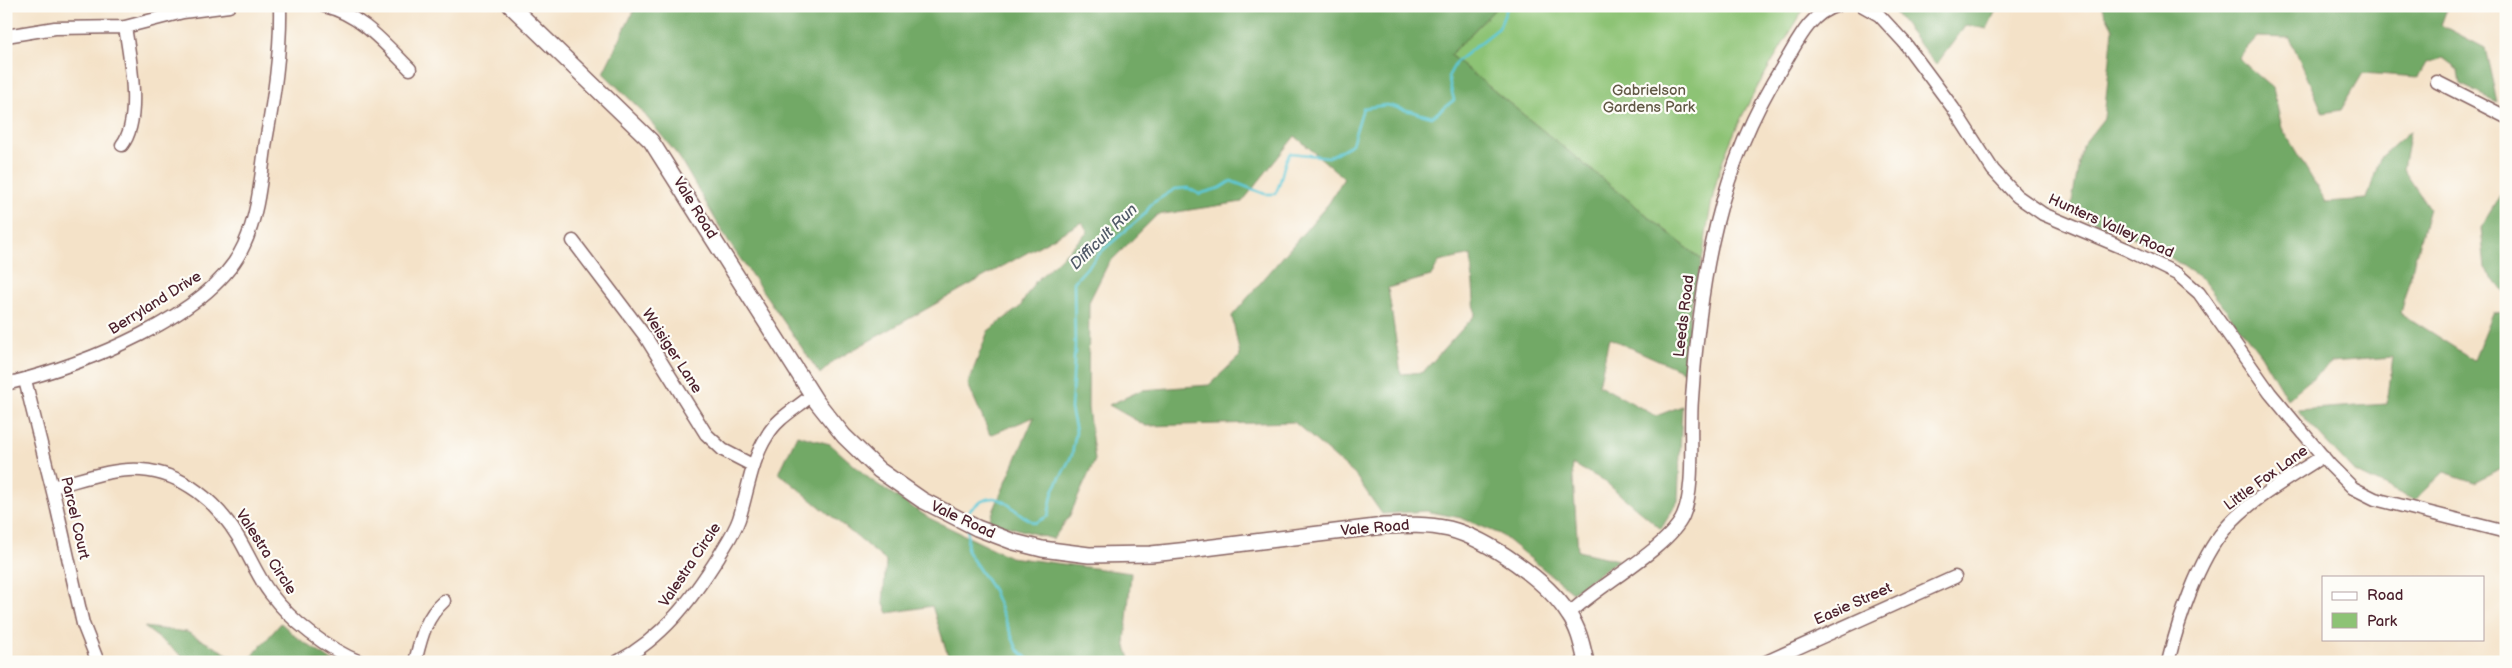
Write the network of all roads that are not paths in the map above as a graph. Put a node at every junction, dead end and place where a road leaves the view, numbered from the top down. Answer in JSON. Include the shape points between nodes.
{"nodes":[{"id":1,"x":229,"y":6,"type":"edge"},
{"id":2,"x":280,"y":6,"type":"edge"},
{"id":3,"x":324,"y":6,"type":"edge"},
{"id":4,"x":511,"y":6,"type":"edge"},
{"id":5,"x":1836,"y":6,"type":"edge"},
{"id":6,"x":1866,"y":8,"type":"edge"},
{"id":7,"x":125,"y":27,"type":"junction"},
{"id":8,"x":6,"y":36,"type":"edge"},
{"id":9,"x":410,"y":69,"type":"dead end"},
{"id":10,"x":2437,"y":82,"type":"dead end"},
{"id":11,"x":2506,"y":117,"type":"edge"},
{"id":12,"x":122,"y":145,"type":"dead end"},
{"id":13,"x":573,"y":241,"type":"dead end"},
{"id":14,"x":25,"y":380,"type":"junction"},
{"id":15,"x":6,"y":384,"type":"edge"},
{"id":16,"x":812,"y":395,"type":"junction"},
{"id":17,"x":2323,"y":456,"type":"junction"},
{"id":18,"x":754,"y":466,"type":"junction"},
{"id":19,"x":52,"y":487,"type":"junction"},
{"id":20,"x":2506,"y":532,"type":"edge"},
{"id":21,"x":1955,"y":578,"type":"dead end"},
{"id":22,"x":444,"y":601,"type":"dead end"},
{"id":23,"x":1569,"y":614,"type":"junction"},
{"id":24,"x":98,"y":662,"type":"edge"},
{"id":25,"x":360,"y":662,"type":"edge"},
{"id":26,"x":415,"y":662,"type":"edge"},
{"id":27,"x":618,"y":662,"type":"edge"},
{"id":28,"x":1586,"y":662,"type":"edge"},
{"id":29,"x":1766,"y":662,"type":"edge"},
{"id":30,"x":2168,"y":662,"type":"edge"}],
"edges":[{"from":1,"to":7,"type":"street","via":[[183,12]]},
{"from":2,"to":14,"type":"street","name":"Berryland Drive","via":[[275,90],[254,215],[244,245],[232,266],[216,285],[126,343],[80,363]]},
{"from":3,"to":9,"type":"street","via":[[359,21]]},
{"from":4,"to":16,"type":"main road","name":"Vale Road","via":[[651,141]]},
{"from":5,"to":23,"type":"street","name":"Leeds Road","via":[[1815,18],[1781,68],[1741,141],[1726,185],[1702,300],[1692,400],[1690,493],[1682,518],[1667,538]]},
{"from":6,"to":17,"type":"street","name":"Hunters Valley Road","via":[[1890,25],[1915,55],[1993,170],[2017,196],[2043,214],[2156,262],[2187,281],[2270,393]]},
{"from":7,"to":8,"type":"street","via":[[55,28]]},
{"from":7,"to":12,"type":"street","via":[[133,115],[129,136]]},
{"from":10,"to":11,"type":"street"},
{"from":13,"to":18,"type":"street","name":"Weisiger Lane","via":[[645,336],[706,434],[723,450]]},
{"from":14,"to":15,"type":"street","name":"Berryland Drive"},
{"from":14,"to":19,"type":"street","name":"Parcel Court"},
{"from":16,"to":18,"type":"street","name":"Valestra Circle","via":[[773,426]]},
{"from":16,"to":23,"type":"main road","name":"Vale Road","via":[[844,436],[898,486],[958,519],[1014,542],[1067,553],[1124,555],[1371,527],[1431,526],[1464,534],[1498,552],[1541,584]]},
{"from":17,"to":20,"type":"street","name":"Hunters Valley Road","via":[[2344,480],[2370,497]]},
{"from":17,"to":30,"type":"street","name":"Little Fox Lane","via":[[2236,517],[2217,538],[2195,581]]},
{"from":18,"to":27,"type":"street","name":"Valestra Circle","via":[[738,520],[706,576],[659,635]]},
{"from":19,"to":24,"type":"street","name":"Parcel Court","via":[[83,624]]},
{"from":19,"to":25,"type":"street","name":"Valestra Circle","via":[[125,470],[155,472],[181,481],[209,501],[227,520],[277,602],[335,650]]},
{"from":21,"to":29,"type":"street","name":"Easie Street"},
{"from":22,"to":26,"type":"street","via":[[424,627]]},
{"from":23,"to":28,"type":"main road","name":"Vale Road","via":[[1581,640]]}]}
